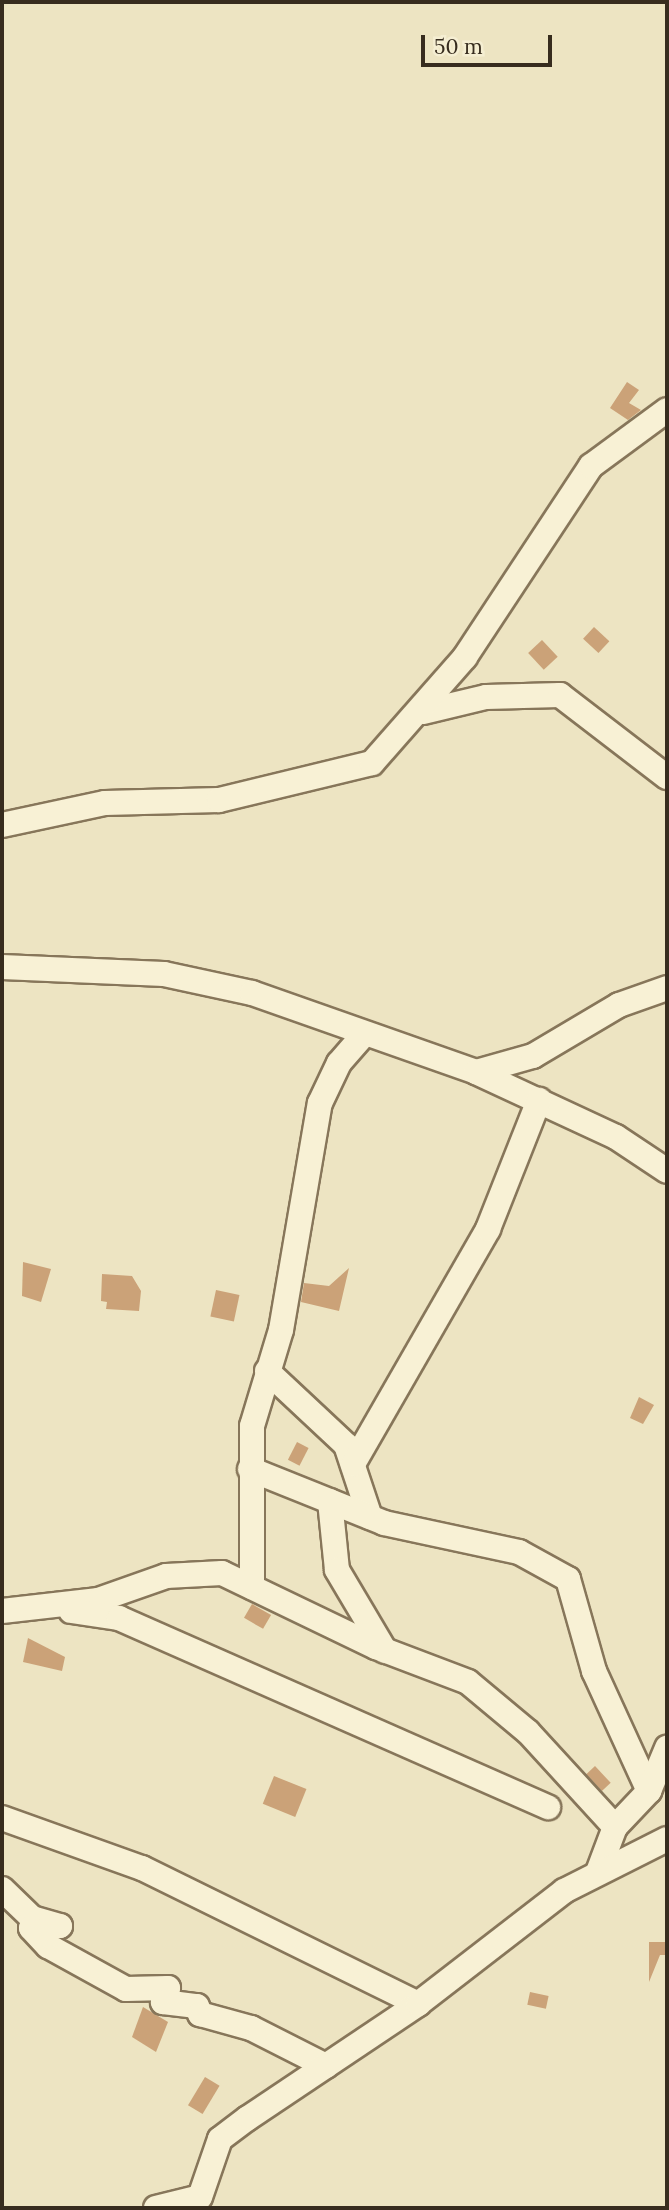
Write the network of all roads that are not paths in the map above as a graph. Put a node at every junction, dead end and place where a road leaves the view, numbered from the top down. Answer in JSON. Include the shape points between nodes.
{"nodes":[{"id":1,"x":667,"y":410,"type":"edge"},
{"id":2,"x":423,"y":712,"type":"junction"},
{"id":3,"x":667,"y":777,"type":"edge"},
{"id":4,"x":2,"y":825,"type":"edge"},
{"id":5,"x":2,"y":967,"type":"edge"},
{"id":6,"x":667,"y":988,"type":"edge"},
{"id":7,"x":363,"y":1035,"type":"junction"},
{"id":8,"x":476,"y":1072,"type":"junction"},
{"id":9,"x":539,"y":1100,"type":"junction"},
{"id":10,"x":667,"y":1171,"type":"edge"},
{"id":11,"x":267,"y":1371,"type":"junction"},
{"id":12,"x":353,"y":1464,"type":"junction"},
{"id":13,"x":250,"y":1469,"type":"junction"},
{"id":14,"x":330,"y":1501,"type":"junction"},
{"id":15,"x":370,"y":1517,"type":"junction"},
{"id":16,"x":252,"y":1587,"type":"junction"},
{"id":17,"x":38,"y":1606,"type":"junction"},
{"id":18,"x":2,"y":1611,"type":"edge"},
{"id":19,"x":385,"y":1651,"type":"junction"},
{"id":20,"x":667,"y":1748,"type":"edge"},
{"id":21,"x":649,"y":1791,"type":"junction"},
{"id":22,"x":548,"y":1807,"type":"dead end"},
{"id":23,"x":2,"y":1818,"type":"edge"},
{"id":24,"x":615,"y":1827,"type":"junction"},
{"id":25,"x":667,"y":1839,"type":"edge"},
{"id":26,"x":598,"y":1872,"type":"junction"},
{"id":27,"x":2,"y":1889,"type":"edge"},
{"id":28,"x":418,"y":2004,"type":"junction"},
{"id":29,"x":326,"y":2066,"type":"junction"},
{"id":30,"x":156,"y":2208,"type":"edge"}],
"edges":[{"from":1,"to":2,"type":"street","via":[[591,466]]},
{"from":2,"to":3,"type":"street","via":[[486,697],[560,695]]},
{"from":2,"to":4,"type":"street","via":[[360,769],[219,800],[105,803]]},
{"from":5,"to":7,"type":"street","via":[[164,974],[252,993]]},
{"from":6,"to":8,"type":"street","via":[[619,1005],[533,1056]]},
{"from":7,"to":8,"type":"street"},
{"from":7,"to":11,"type":"street","via":[[339,1063],[320,1103],[281,1330]]},
{"from":8,"to":9,"type":"street"},
{"from":9,"to":10,"type":"street","via":[[616,1137]]},
{"from":9,"to":12,"type":"street","via":[[488,1229]]},
{"from":11,"to":12,"type":"street","via":[[346,1445]]},
{"from":11,"to":13,"type":"street","via":[[252,1426]]},
{"from":12,"to":15,"type":"street"},
{"from":13,"to":14,"type":"street"},
{"from":13,"to":16,"type":"street"},
{"from":14,"to":15,"type":"street"},
{"from":14,"to":19,"type":"street","via":[[337,1570]]},
{"from":15,"to":21,"type":"street","via":[[519,1552],[568,1579],[594,1671]]},
{"from":16,"to":17,"type":"street","via":[[222,1573],[195,1572],[98,1600]]},
{"from":16,"to":19,"type":"street"},
{"from":17,"to":18,"type":"street"},
{"from":17,"to":22,"type":"street","via":[[119,1618]]},
{"from":19,"to":24,"type":"street","via":[[484,1693]]},
{"from":20,"to":21,"type":"street"},
{"from":21,"to":24,"type":"street"},
{"from":23,"to":28,"type":"street","via":[[142,1868]]},
{"from":24,"to":26,"type":"street"},
{"from":25,"to":26,"type":"street"},
{"from":26,"to":28,"type":"street","via":[[564,1891]]},
{"from":27,"to":29,"type":"street","via":[[32,1918],[60,1926],[31,1928],[48,1946],[126,1989],[169,1987],[163,2002],[197,2006],[200,2014],[251,2028]]},
{"from":28,"to":29,"type":"street"},
{"from":29,"to":30,"type":"street","via":[[220,2140],[200,2197]]}]}
